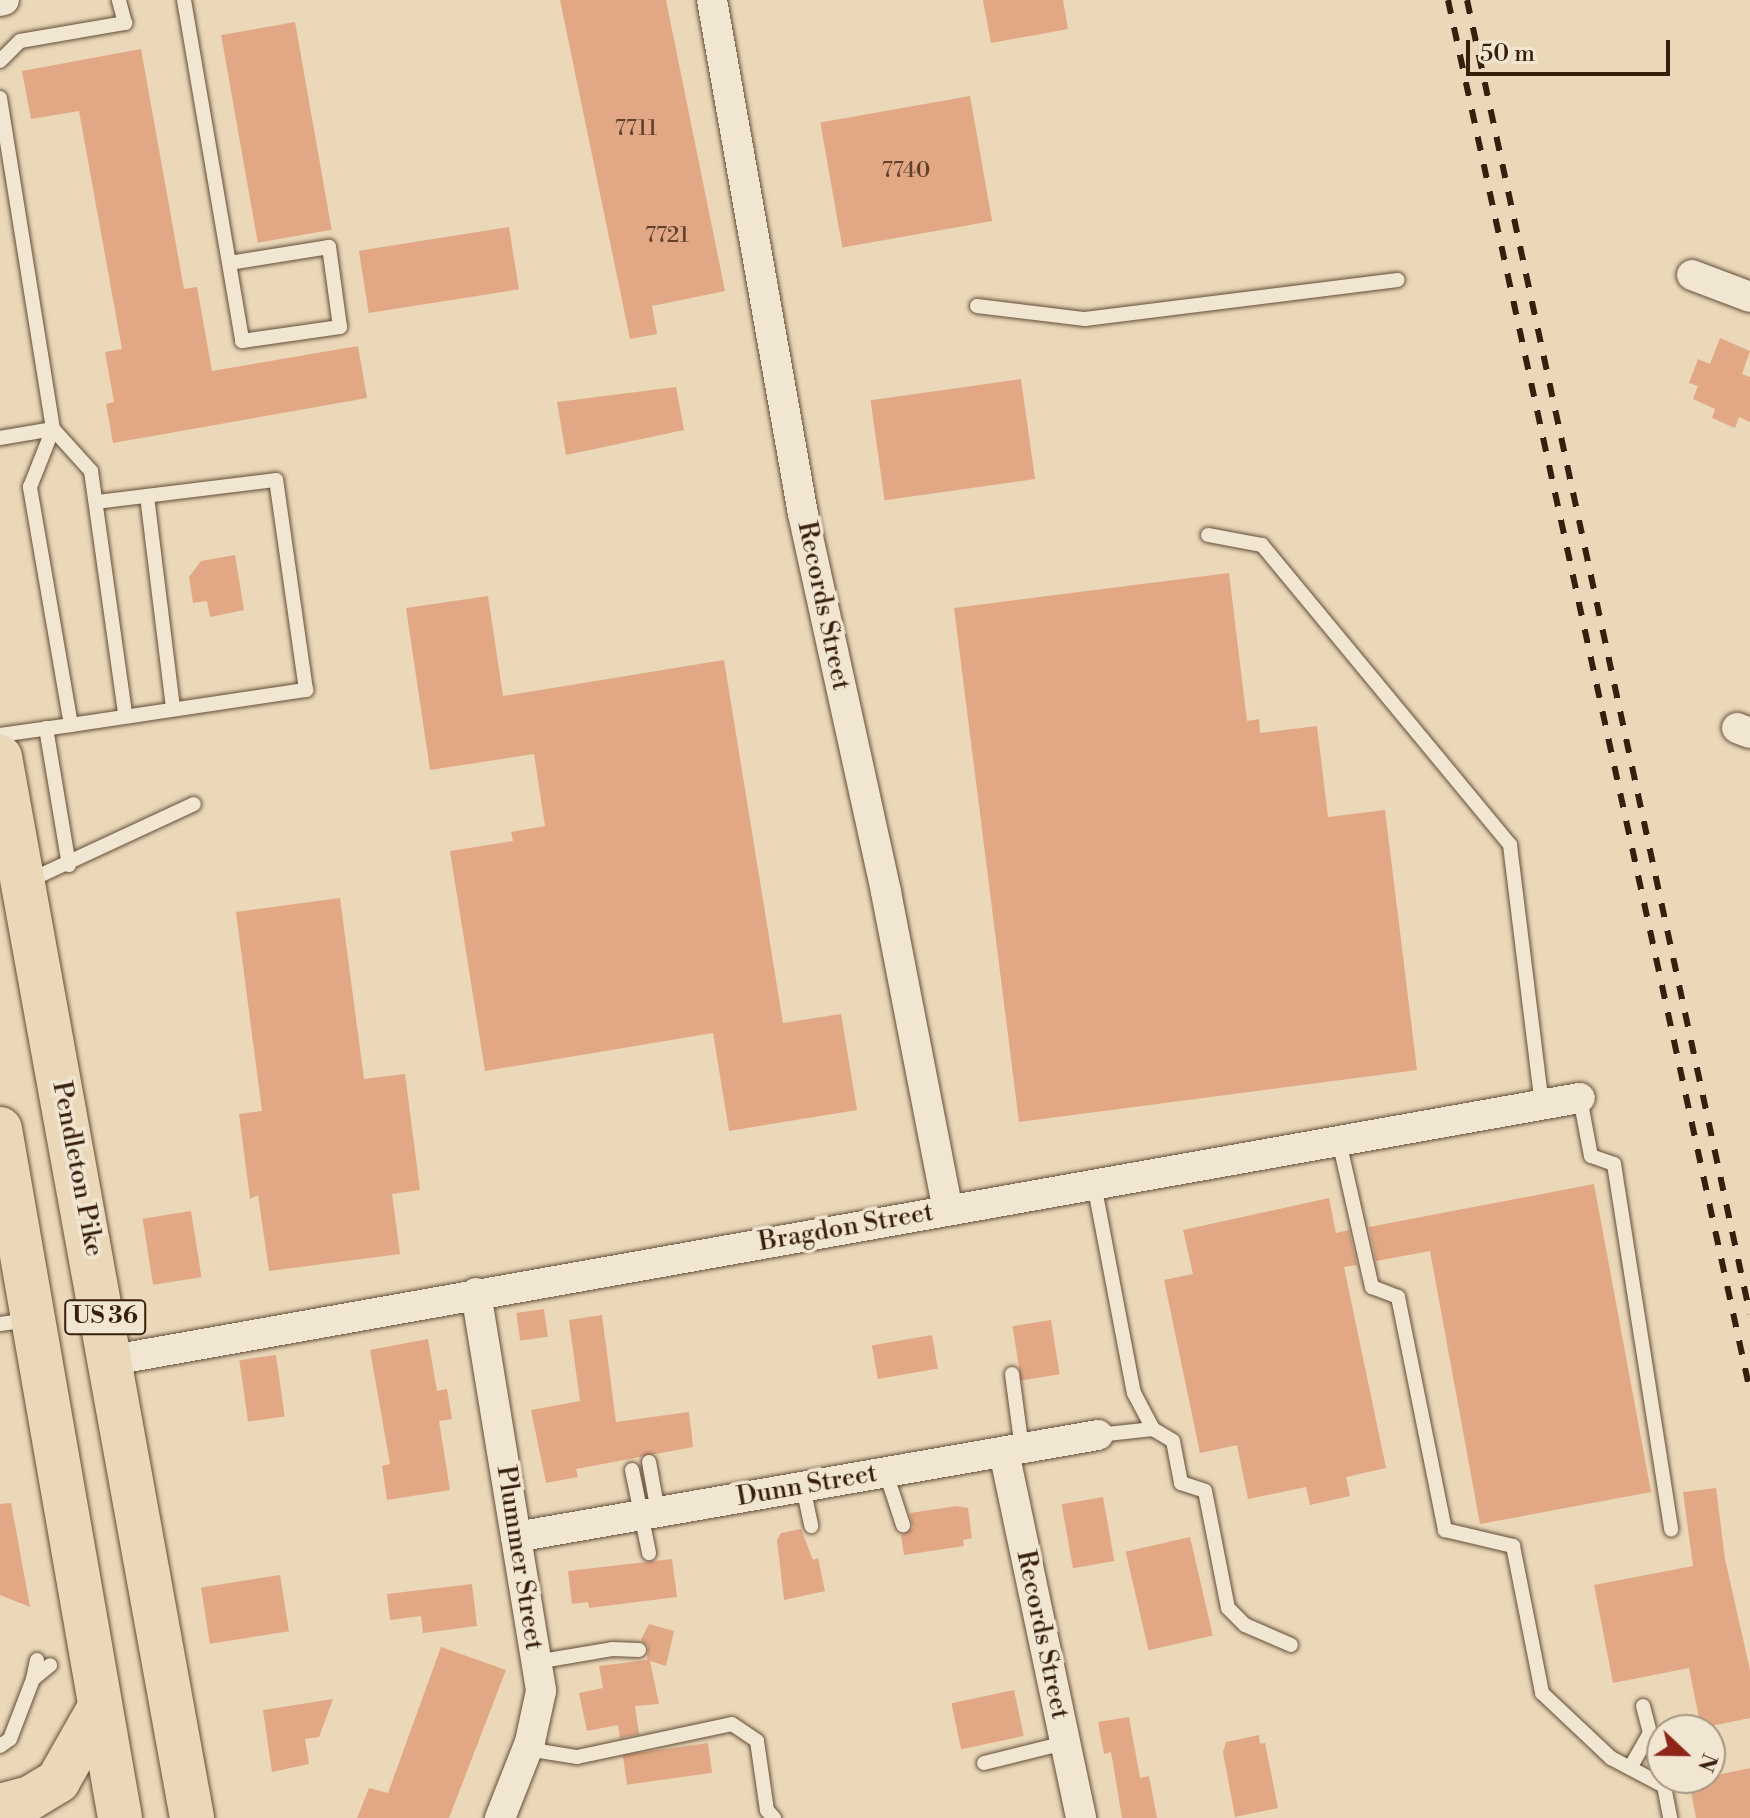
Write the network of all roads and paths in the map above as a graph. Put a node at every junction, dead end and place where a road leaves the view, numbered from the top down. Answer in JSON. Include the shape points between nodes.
{"nodes":[{"id":1,"x":119,"y":0,"type":"edge"},
{"id":2,"x":184,"y":0,"type":"edge"},
{"id":3,"x":712,"y":0,"type":"edge"},
{"id":4,"x":0,"y":61,"type":"edge"},
{"id":5,"x":0,"y":98,"type":"edge"},
{"id":6,"x":229,"y":263,"type":"junction"},
{"id":7,"x":1692,"y":275,"type":"dead end"},
{"id":8,"x":1398,"y":280,"type":"dead end"},
{"id":9,"x":1750,"y":297,"type":"edge"},
{"id":10,"x":977,"y":306,"type":"dead end"},
{"id":11,"x":53,"y":429,"type":"junction"},
{"id":12,"x":0,"y":438,"type":"edge"},
{"id":13,"x":147,"y":496,"type":"junction"},
{"id":14,"x":96,"y":502,"type":"junction"},
{"id":15,"x":1208,"y":535,"type":"dead end"},
{"id":16,"x":173,"y":708,"type":"junction"},
{"id":17,"x":125,"y":713,"type":"junction"},
{"id":18,"x":71,"y":725,"type":"junction"},
{"id":19,"x":46,"y":728,"type":"junction"},
{"id":20,"x":0,"y":735,"type":"edge"},
{"id":21,"x":0,"y":757,"type":"edge"},
{"id":22,"x":194,"y":804,"type":"dead end"},
{"id":23,"x":69,"y":865,"type":"junction"},
{"id":24,"x":22,"y":884,"type":"junction"},
{"id":25,"x":1580,"y":1098,"type":"joint"},
{"id":26,"x":1542,"y":1105,"type":"junction"},
{"id":27,"x":0,"y":1129,"type":"edge"},
{"id":28,"x":1339,"y":1141,"type":"junction"},
{"id":29,"x":4,"y":1173,"type":"edge"},
{"id":30,"x":1094,"y":1184,"type":"junction"},
{"id":31,"x":948,"y":1210,"type":"junction"},
{"id":32,"x":9,"y":1234,"type":"edge"},
{"id":33,"x":476,"y":1293,"type":"junction"},
{"id":34,"x":16,"y":1322,"type":"edge"},
{"id":35,"x":113,"y":1360,"type":"junction"},
{"id":36,"x":1012,"y":1374,"type":"dead end"},
{"id":37,"x":1153,"y":1429,"type":"junction"},
{"id":38,"x":1098,"y":1435,"type":"joint"},
{"id":39,"x":1013,"y":1450,"type":"junction"},
{"id":40,"x":649,"y":1462,"type":"dead end"},
{"id":41,"x":632,"y":1470,"type":"dead end"},
{"id":42,"x":886,"y":1473,"type":"junction"},
{"id":43,"x":803,"y":1487,"type":"junction"},
{"id":44,"x":650,"y":1513,"type":"junction"},
{"id":45,"x":903,"y":1525,"type":"dead end"},
{"id":46,"x":811,"y":1526,"type":"dead end"},
{"id":47,"x":1671,"y":1530,"type":"dead end"},
{"id":48,"x":516,"y":1537,"type":"junction"},
{"id":49,"x":649,"y":1553,"type":"dead end"},
{"id":50,"x":1291,"y":1645,"type":"dead end"},
{"id":51,"x":639,"y":1650,"type":"dead end"},
{"id":52,"x":44,"y":1662,"type":"dead end"},
{"id":53,"x":536,"y":1662,"type":"junction"},
{"id":54,"x":1643,"y":1706,"type":"dead end"},
{"id":55,"x":100,"y":1707,"type":"junction"},
{"id":56,"x":1646,"y":1718,"type":"edge"},
{"id":57,"x":1646,"y":1740,"type":"edge"},
{"id":58,"x":1065,"y":1743,"type":"junction"},
{"id":59,"x":0,"y":1746,"type":"edge"},
{"id":60,"x":527,"y":1749,"type":"junction"},
{"id":61,"x":984,"y":1763,"type":"dead end"},
{"id":62,"x":1630,"y":1768,"type":"junction"},
{"id":63,"x":1646,"y":1776,"type":"edge"},
{"id":64,"x":1666,"y":1794,"type":"edge"},
{"id":65,"x":0,"y":1806,"type":"edge"},
{"id":66,"x":120,"y":1818,"type":"edge"},
{"id":67,"x":192,"y":1818,"type":"edge"},
{"id":68,"x":500,"y":1818,"type":"edge"},
{"id":69,"x":774,"y":1818,"type":"edge"},
{"id":70,"x":1081,"y":1818,"type":"edge"},
{"id":71,"x":1670,"y":1818,"type":"edge"}],
"edges":[{"from":1,"to":4,"type":"lane","via":[[125,23],[20,41]]},
{"from":2,"to":6,"type":"lane"},
{"from":3,"to":31,"type":"street","name":"Records Street","via":[[803,514],[886,892]]},
{"from":5,"to":11,"type":"lane"},
{"from":6,"to":6,"type":"lane","via":[[242,341],[340,327],[329,247]]},
{"from":7,"to":9,"type":"street"},
{"from":8,"to":10,"type":"lane","via":[[1085,319]]},
{"from":11,"to":12,"type":"lane"},
{"from":11,"to":14,"type":"lane","via":[[91,471]]},
{"from":11,"to":18,"type":"lane","via":[[30,487]]},
{"from":13,"to":14,"type":"lane"},
{"from":13,"to":16,"type":"lane"},
{"from":13,"to":16,"type":"lane","via":[[276,480],[306,690]]},
{"from":14,"to":17,"type":"lane"},
{"from":15,"to":26,"type":"lane","via":[[1262,545],[1510,845]]},
{"from":16,"to":17,"type":"lane"},
{"from":17,"to":18,"type":"lane"},
{"from":18,"to":19,"type":"lane"},
{"from":19,"to":20,"type":"lane"},
{"from":19,"to":23,"type":"lane"},
{"from":21,"to":24,"type":"main road","name":"Pendleton Pike","number":"US 36"},
{"from":22,"to":23,"type":"lane"},
{"from":23,"to":24,"type":"lane"},
{"from":24,"to":35,"type":"main road","name":"Pendleton Pike","number":"US 36"},
{"from":25,"to":26,"type":"street","name":"Bragdon Street"},
{"from":25,"to":47,"type":"lane","via":[[1591,1156],[1614,1164]]},
{"from":26,"to":28,"type":"street","name":"Bragdon Street"},
{"from":27,"to":29,"type":"main road","number":"US 36"},
{"from":28,"to":30,"type":"street","name":"Bragdon Street"},
{"from":28,"to":62,"type":"lane","via":[[1372,1287],[1398,1297],[1445,1530],[1513,1546],[1542,1693],[1611,1758]]},
{"from":29,"to":32,"type":"main road","number":"US 36"},
{"from":30,"to":31,"type":"street","name":"Bragdon Street"},
{"from":30,"to":37,"type":"lane","via":[[1134,1393]]},
{"from":31,"to":33,"type":"street","name":"Bragdon Street"},
{"from":32,"to":34,"type":"main road","number":"US 36"},
{"from":33,"to":35,"type":"street","name":"Bragdon Street"},
{"from":33,"to":48,"type":"street","name":"Plummer Street"},
{"from":34,"to":55,"type":"main road","number":"US 36"},
{"from":35,"to":67,"type":"main road","name":"Pendleton Pike","number":"US 36"},
{"from":36,"to":39,"type":"lane"},
{"from":37,"to":38,"type":"lane"},
{"from":37,"to":50,"type":"lane","via":[[1173,1441],[1181,1483],[1205,1491],[1228,1608],[1245,1625]]},
{"from":38,"to":39,"type":"street","name":"Dunn Street"},
{"from":39,"to":42,"type":"street","name":"Dunn Street"},
{"from":39,"to":58,"type":"street","name":"Records Street"},
{"from":40,"to":44,"type":"lane"},
{"from":41,"to":44,"type":"lane"},
{"from":42,"to":43,"type":"street","name":"Dunn Street"},
{"from":42,"to":45,"type":"lane"},
{"from":43,"to":44,"type":"street","name":"Dunn Street"},
{"from":43,"to":46,"type":"lane"},
{"from":44,"to":48,"type":"street","name":"Dunn Street"},
{"from":44,"to":49,"type":"lane"},
{"from":48,"to":53,"type":"street","name":"Plummer Street"},
{"from":51,"to":53,"type":"lane","via":[[612,1649]]},
{"from":52,"to":59,"type":"lane","via":[[10,1739]]},
{"from":53,"to":60,"type":"street","name":"Plummer Street","via":[[540,1702]]},
{"from":54,"to":56,"type":"lane"},
{"from":55,"to":65,"type":"main road","via":[[58,1781]]},
{"from":55,"to":66,"type":"main road","number":"US 36"},
{"from":57,"to":62,"type":"lane"},
{"from":58,"to":61,"type":"lane"},
{"from":58,"to":70,"type":"street","name":"Records Street"},
{"from":60,"to":68,"type":"street","name":"Plummer Street"},
{"from":60,"to":69,"type":"lane","via":[[577,1757],[732,1724],[757,1741],[767,1810]]},
{"from":62,"to":63,"type":"lane"},
{"from":64,"to":71,"type":"lane"}]}
